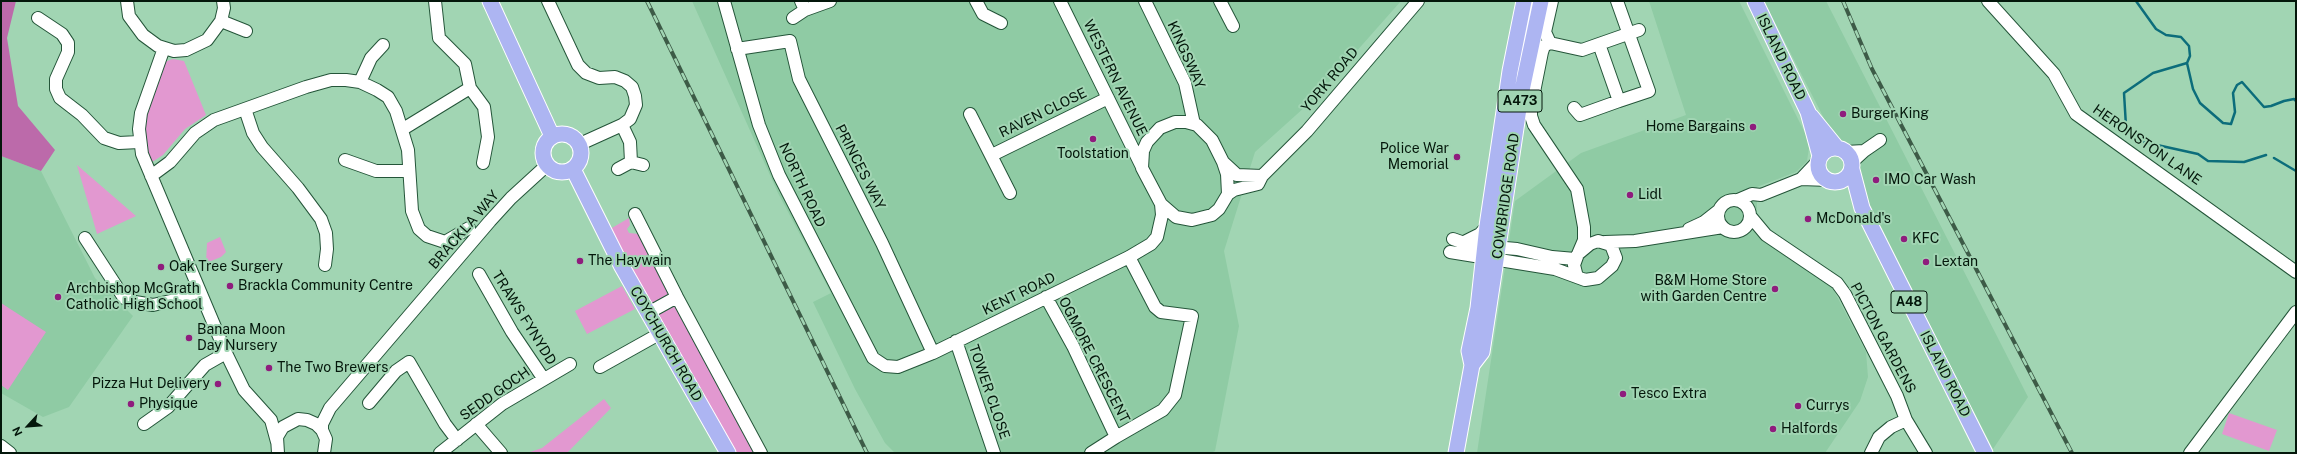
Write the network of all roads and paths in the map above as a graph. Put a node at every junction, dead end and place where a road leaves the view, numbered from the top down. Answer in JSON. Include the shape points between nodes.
{"nodes":[{"id":1,"x":127,"y":1,"type":"edge"},
{"id":2,"x":223,"y":1,"type":"edge"},
{"id":3,"x":435,"y":1,"type":"edge"},
{"id":4,"x":490,"y":1,"type":"edge"},
{"id":5,"x":548,"y":1,"type":"edge"},
{"id":6,"x":724,"y":1,"type":"edge"},
{"id":7,"x":830,"y":1,"type":"edge"},
{"id":8,"x":976,"y":1,"type":"edge"},
{"id":9,"x":1060,"y":1,"type":"edge"},
{"id":10,"x":1145,"y":1,"type":"edge"},
{"id":11,"x":1220,"y":1,"type":"edge"},
{"id":12,"x":1418,"y":1,"type":"edge"},
{"id":13,"x":1524,"y":1,"type":"edge"},
{"id":14,"x":1541,"y":1,"type":"edge"},
{"id":15,"x":1552,"y":1,"type":"edge"},
{"id":16,"x":1617,"y":1,"type":"edge"},
{"id":17,"x":1755,"y":1,"type":"edge"},
{"id":18,"x":1988,"y":1,"type":"edge"},
{"id":19,"x":803,"y":6,"type":"edge"},
{"id":20,"x":38,"y":18,"type":"dead end"},
{"id":21,"x":793,"y":18,"type":"dead end"},
{"id":22,"x":221,"y":21,"type":"junction"},
{"id":23,"x":1001,"y":23,"type":"dead end"},
{"id":24,"x":1233,"y":26,"type":"dead end"},
{"id":25,"x":246,"y":31,"type":"dead end"},
{"id":26,"x":1634,"y":32,"type":"junction"},
{"id":27,"x":1550,"y":43,"type":"junction"},
{"id":28,"x":1599,"y":44,"type":"junction"},
{"id":29,"x":383,"y":45,"type":"dead end"},
{"id":30,"x":164,"y":48,"type":"junction"},
{"id":31,"x":737,"y":50,"type":"junction"},
{"id":32,"x":360,"y":82,"type":"junction"},
{"id":33,"x":470,"y":88,"type":"junction"},
{"id":34,"x":1108,"y":98,"type":"junction"},
{"id":35,"x":1619,"y":101,"type":"junction"},
{"id":36,"x":1574,"y":108,"type":"dead end"},
{"id":37,"x":245,"y":109,"type":"junction"},
{"id":38,"x":1808,"y":112,"type":"junction"},
{"id":39,"x":970,"y":114,"type":"dead end"},
{"id":40,"x":1194,"y":124,"type":"junction"},
{"id":41,"x":622,"y":125,"type":"junction"},
{"id":42,"x":403,"y":129,"type":"junction"},
{"id":43,"x":552,"y":136,"type":"junction"},
{"id":44,"x":1880,"y":140,"type":"dead end"},
{"id":45,"x":139,"y":142,"type":"junction"},
{"id":46,"x":580,"y":144,"type":"junction"},
{"id":47,"x":992,"y":155,"type":"junction"},
{"id":48,"x":1847,"y":158,"type":"junction"},
{"id":49,"x":1819,"y":159,"type":"junction"},
{"id":50,"x":345,"y":160,"type":"dead end"},
{"id":51,"x":631,"y":162,"type":"junction"},
{"id":52,"x":1223,"y":162,"type":"junction"},
{"id":53,"x":483,"y":163,"type":"dead end"},
{"id":54,"x":643,"y":164,"type":"dead end"},
{"id":55,"x":546,"y":166,"type":"junction"},
{"id":56,"x":1142,"y":168,"type":"junction"},
{"id":57,"x":573,"y":169,"type":"junction"},
{"id":58,"x":618,"y":169,"type":"dead end"},
{"id":59,"x":409,"y":171,"type":"junction"},
{"id":60,"x":151,"y":176,"type":"junction"},
{"id":61,"x":1262,"y":176,"type":"junction"},
{"id":62,"x":1801,"y":179,"type":"junction"},
{"id":63,"x":1834,"y":181,"type":"junction"},
{"id":64,"x":1010,"y":194,"type":"dead end"},
{"id":65,"x":1228,"y":194,"type":"junction"},
{"id":66,"x":1761,"y":195,"type":"junction"},
{"id":67,"x":1738,"y":200,"type":"junction"},
{"id":68,"x":1161,"y":204,"type":"junction"},
{"id":69,"x":1862,"y":208,"type":"junction"},
{"id":70,"x":1718,"y":211,"type":"junction"},
{"id":71,"x":1751,"y":215,"type":"junction"},
{"id":72,"x":1184,"y":220,"type":"junction"},
{"id":73,"x":634,"y":221,"type":"dead end"},
{"id":74,"x":1487,"y":226,"type":"junction"},
{"id":75,"x":1584,"y":227,"type":"junction"},
{"id":76,"x":1723,"y":227,"type":"junction"},
{"id":77,"x":469,"y":228,"type":"dead end"},
{"id":78,"x":1744,"y":229,"type":"junction"},
{"id":79,"x":1683,"y":232,"type":"junction"},
{"id":80,"x":1159,"y":233,"type":"junction"},
{"id":81,"x":1766,"y":235,"type":"junction"},
{"id":82,"x":85,"y":238,"type":"dead end"},
{"id":83,"x":1636,"y":241,"type":"junction"},
{"id":84,"x":1602,"y":242,"type":"junction"},
{"id":85,"x":1450,"y":252,"type":"dead end"},
{"id":86,"x":1490,"y":252,"type":"junction"},
{"id":87,"x":1129,"y":257,"type":"junction"},
{"id":88,"x":1577,"y":257,"type":"junction"},
{"id":89,"x":1616,"y":258,"type":"junction"},
{"id":90,"x":325,"y":265,"type":"dead end"},
{"id":91,"x":2296,"y":272,"type":"edge"},
{"id":92,"x":479,"y":274,"type":"dead end"},
{"id":93,"x":1577,"y":277,"type":"junction"},
{"id":94,"x":199,"y":291,"type":"junction"},
{"id":95,"x":677,"y":297,"type":"junction"},
{"id":96,"x":1046,"y":297,"type":"junction"},
{"id":97,"x":2296,"y":312,"type":"edge"},
{"id":98,"x":648,"y":313,"type":"junction"},
{"id":99,"x":659,"y":334,"type":"junction"},
{"id":100,"x":956,"y":341,"type":"junction"},
{"id":101,"x":933,"y":352,"type":"junction"},
{"id":102,"x":226,"y":353,"type":"junction"},
{"id":103,"x":570,"y":364,"type":"dead end"},
{"id":104,"x":885,"y":366,"type":"joint"},
{"id":105,"x":600,"y":367,"type":"dead end"},
{"id":106,"x":543,"y":378,"type":"junction"},
{"id":107,"x":369,"y":403,"type":"dead end"},
{"id":108,"x":330,"y":408,"type":"junction"},
{"id":109,"x":271,"y":420,"type":"junction"},
{"id":110,"x":297,"y":420,"type":"junction"},
{"id":111,"x":1906,"y":420,"type":"junction"},
{"id":112,"x":144,"y":424,"type":"dead end"},
{"id":113,"x":476,"y":424,"type":"junction"},
{"id":114,"x":322,"y":430,"type":"junction"},
{"id":115,"x":1116,"y":437,"type":"junction"},
{"id":116,"x":457,"y":440,"type":"junction"},
{"id":117,"x":1,"y":446,"type":"edge"},
{"id":118,"x":278,"y":447,"type":"edge"},
{"id":119,"x":10,"y":453,"type":"edge"},
{"id":120,"x":324,"y":453,"type":"edge"},
{"id":121,"x":440,"y":453,"type":"edge"},
{"id":122,"x":501,"y":453,"type":"edge"},
{"id":123,"x":728,"y":453,"type":"edge"},
{"id":124,"x":761,"y":453,"type":"edge"},
{"id":125,"x":994,"y":453,"type":"edge"},
{"id":126,"x":1091,"y":453,"type":"edge"},
{"id":127,"x":1456,"y":453,"type":"edge"},
{"id":128,"x":1871,"y":453,"type":"edge"},
{"id":129,"x":1926,"y":453,"type":"edge"},
{"id":130,"x":1986,"y":453,"type":"edge"},
{"id":131,"x":2190,"y":453,"type":"edge"}],
"edges":[{"from":1,"to":30,"type":"street","via":[[129,16],[134,25],[143,35]]},
{"from":2,"to":22,"type":"street"},
{"from":3,"to":33,"type":"street","via":[[439,38],[465,64]]},
{"from":4,"to":43,"type":"main road"},
{"from":5,"to":41,"type":"street","via":[[578,64],[586,73],[599,78],[620,79],[632,87],[636,105],[630,119]]},
{"from":6,"to":31,"type":"street","name":"NORTH ROAD"},
{"from":7,"to":19,"type":"street"},
{"from":8,"to":23,"type":"street","via":[[983,14]]},
{"from":9,"to":34,"type":"street","name":"WESTERN AVENUE"},
{"from":10,"to":40,"type":"street","name":"KINGSWAY","via":[[1185,83]]},
{"from":11,"to":24,"type":"street"},
{"from":12,"to":61,"type":"street","name":"YORK ROAD","via":[[1307,131]]},
{"from":13,"to":74,"type":"main road","name":"COWBRIDGE ROAD","number":"A473","via":[[1510,71]]},
{"from":14,"to":86,"type":"main road","name":"COWBRIDGE ROAD","number":"A473"},
{"from":15,"to":27,"type":"street","via":[[1545,32]]},
{"from":16,"to":26,"type":"street"},
{"from":17,"to":38,"type":"main road","name":"ISLAND ROAD","number":"A48"},
{"from":18,"to":91,"type":"street","name":"HERONSTON LANE","via":[[2054,74],[2076,114]]},
{"from":19,"to":21,"type":"street"},
{"from":20,"to":45,"type":"street","via":[[62,34],[68,43],[68,52],[56,79],[56,89],[60,98],[104,138],[119,143]]},
{"from":22,"to":25,"type":"street"},
{"from":22,"to":30,"type":"street","via":[[207,40],[195,47],[180,51]]},
{"from":26,"to":28,"type":"street"},
{"from":26,"to":35,"type":"street","via":[[1649,91]]},
{"from":27,"to":28,"type":"street","via":[[1582,50]]},
{"from":27,"to":75,"type":"street","via":[[1544,46],[1542,52],[1531,116],[1534,125],[1574,182]]},
{"from":28,"to":35,"type":"street"},
{"from":29,"to":32,"type":"street","via":[[371,58]]},
{"from":30,"to":45,"type":"street","via":[[141,113]]},
{"from":31,"to":101,"type":"street","name":"PRINCES WAY","via":[[790,41],[799,79],[882,242]]},
{"from":31,"to":104,"type":"street","name":"NORTH ROAD","via":[[759,125],[779,175],[873,358]]},
{"from":32,"to":37,"type":"street","via":[[331,80]]},
{"from":32,"to":42,"type":"street","via":[[388,97]]},
{"from":33,"to":42,"type":"street"},
{"from":33,"to":53,"type":"street","via":[[484,107],[488,137]]},
{"from":34,"to":47,"type":"street","name":"RAVEN CLOSE"},
{"from":34,"to":56,"type":"street","name":"WESTERN AVENUE"},
{"from":35,"to":36,"type":"street","via":[[1580,115]]},
{"from":37,"to":60,"type":"street","via":[[203,126],[170,162]]},
{"from":37,"to":90,"type":"street","via":[[253,133],[262,147],[321,219],[328,249]]},
{"from":38,"to":48,"type":"main road","number":"A48"},
{"from":38,"to":49,"type":"main road","number":"A48"},
{"from":39,"to":47,"type":"street","name":"RAVEN CLOSE"},
{"from":40,"to":52,"type":"street","via":[[1208,134]]},
{"from":40,"to":56,"type":"street","via":[[1175,122],[1160,128],[1147,142]]},
{"from":41,"to":46,"type":"street"},
{"from":41,"to":51,"type":"street","via":[[630,142]]},
{"from":42,"to":59,"type":"street"},
{"from":43,"to":46,"type":"main road","via":[[568,134]]},
{"from":43,"to":55,"type":"main road","via":[[542,150]]},
{"from":44,"to":48,"type":"street"},
{"from":45,"to":60,"type":"street"},
{"from":46,"to":57,"type":"main road","via":[[580,158]]},
{"from":47,"to":64,"type":"street","name":"RAVEN CLOSE"},
{"from":48,"to":49,"type":"main road","via":[[1826,150]]},
{"from":48,"to":63,"type":"main road","via":[[1845,178]]},
{"from":48,"to":69,"type":"main road","number":"A48"},
{"from":49,"to":62,"type":"street"},
{"from":49,"to":63,"type":"main road","number":"A48","via":[[1821,174]]},
{"from":50,"to":59,"type":"street","via":[[376,171]]},
{"from":51,"to":54,"type":"street"},
{"from":51,"to":58,"type":"street"},
{"from":52,"to":61,"type":"street","via":[[1237,175]]},
{"from":52,"to":65,"type":"street","via":[[1228,174]]},
{"from":55,"to":57,"type":"main road","via":[[560,172]]},
{"from":55,"to":108,"type":"street","name":"BRACKLA WAY","via":[[490,220]]},
{"from":56,"to":68,"type":"street"},
{"from":57,"to":98,"type":"main road","name":"COYCHURCH ROAD","via":[[595,218]]},
{"from":59,"to":77,"type":"street","via":[[412,211],[419,229],[427,236],[445,242]]},
{"from":60,"to":94,"type":"street"},
{"from":61,"to":65,"type":"street","name":"YORK ROAD","via":[[1258,184]]},
{"from":62,"to":63,"type":"street"},
{"from":62,"to":66,"type":"street"},
{"from":63,"to":69,"type":"main road","number":"A48"},
{"from":65,"to":72,"type":"street","via":[[1219,209],[1212,214],[1203,218]]},
{"from":66,"to":67,"type":"street","via":[[1752,194]]},
{"from":66,"to":71,"type":"street"},
{"from":67,"to":70,"type":"street","via":[[1728,200]]},
{"from":67,"to":71,"type":"street","via":[[1744,202]]},
{"from":68,"to":72,"type":"street","via":[[1169,213]]},
{"from":68,"to":80,"type":"street"},
{"from":69,"to":130,"type":"main road","name":"ISLAND ROAD","number":"A48"},
{"from":70,"to":76,"type":"street","via":[[1718,218]]},
{"from":70,"to":79,"type":"street","via":[[1704,222]]},
{"from":71,"to":78,"type":"street"},
{"from":71,"to":81,"type":"street","name":"PICTON GARDENS"},
{"from":72,"to":80,"type":"street","name":"KENT ROAD","via":[[1166,227]]},
{"from":73,"to":95,"type":"street"},
{"from":74,"to":86,"type":"main road","name":"COWBRIDGE ROAD","number":"A473"},
{"from":74,"to":86,"type":"street","via":[[1480,234],[1458,240]]},
{"from":75,"to":84,"type":"street"},
{"from":75,"to":88,"type":"street","via":[[1584,240]]},
{"from":76,"to":78,"type":"street","via":[[1732,232]]},
{"from":76,"to":79,"type":"street"},
{"from":78,"to":81,"type":"street","name":"PICTON GARDENS"},
{"from":79,"to":83,"type":"street"},
{"from":80,"to":87,"type":"street","name":"KENT ROAD","via":[[1151,244]]},
{"from":81,"to":111,"type":"street","name":"PICTON GARDENS","via":[[1837,283],[1897,396]]},
{"from":82,"to":94,"type":"street","via":[[124,298],[153,305]]},
{"from":83,"to":84,"type":"street"},
{"from":83,"to":89,"type":"street","via":[[1623,249]]},
{"from":84,"to":88,"type":"street","via":[[1590,244]]},
{"from":84,"to":89,"type":"street","via":[[1611,245]]},
{"from":85,"to":86,"type":"street"},
{"from":86,"to":88,"type":"street"},
{"from":86,"to":93,"type":"street"},
{"from":86,"to":127,"type":"main road","name":"COWBRIDGE ROAD","number":"A473","via":[[1482,352],[1472,365]]},
{"from":87,"to":96,"type":"street","name":"KENT ROAD"},
{"from":87,"to":115,"type":"street","name":"OGMORE CRESCENT","via":[[1155,307],[1161,312],[1192,316],[1174,395],[1163,410]]},
{"from":88,"to":93,"type":"street","via":[[1574,265]]},
{"from":89,"to":93,"type":"street","via":[[1612,266],[1598,278],[1585,280]]},
{"from":92,"to":106,"type":"street","name":"TRAWS FYNYDD","via":[[512,332]]},
{"from":94,"to":102,"type":"street"},
{"from":95,"to":98,"type":"street"},
{"from":95,"to":124,"type":"street"},
{"from":96,"to":100,"type":"street","name":"KENT ROAD"},
{"from":96,"to":115,"type":"street","name":"OGMORE CRESCENT","via":[[1073,346]]},
{"from":97,"to":131,"type":"street"},
{"from":98,"to":99,"type":"main road","name":"COYCHURCH ROAD"},
{"from":99,"to":105,"type":"street"},
{"from":99,"to":123,"type":"main road","name":"COYCHURCH ROAD"},
{"from":100,"to":101,"type":"street","name":"KENT ROAD"},
{"from":100,"to":125,"type":"street","name":"TOWER CLOSE"},
{"from":101,"to":104,"type":"street","name":"KENT ROAD","via":[[898,367]]},
{"from":102,"to":109,"type":"street","via":[[244,390]]},
{"from":102,"to":112,"type":"street","via":[[205,365],[168,407]]},
{"from":103,"to":106,"type":"street","name":"SEDD GOCH"},
{"from":106,"to":113,"type":"street","name":"SEDD GOCH"},
{"from":107,"to":116,"type":"street","via":[[396,371],[409,362]]},
{"from":108,"to":110,"type":"street","name":"BRACKLA WAY"},
{"from":108,"to":114,"type":"street","name":"BRACKLA WAY","via":[[322,424]]},
{"from":109,"to":110,"type":"street"},
{"from":109,"to":118,"type":"street"},
{"from":110,"to":114,"type":"street","via":[[316,424]]},
{"from":110,"to":118,"type":"street","via":[[283,427]]},
{"from":111,"to":128,"type":"street","via":[[1891,427],[1879,437]]},
{"from":111,"to":129,"type":"street","name":"PICTON GARDENS"},
{"from":113,"to":116,"type":"street","name":"SEDD GOCH"},
{"from":113,"to":122,"type":"street"},
{"from":114,"to":120,"type":"street","via":[[326,439]]},
{"from":115,"to":126,"type":"street","name":"OGMORE CRESCENT"},
{"from":116,"to":121,"type":"street","name":"SEDD GOCH"},
{"from":117,"to":119,"type":"street"}]}
